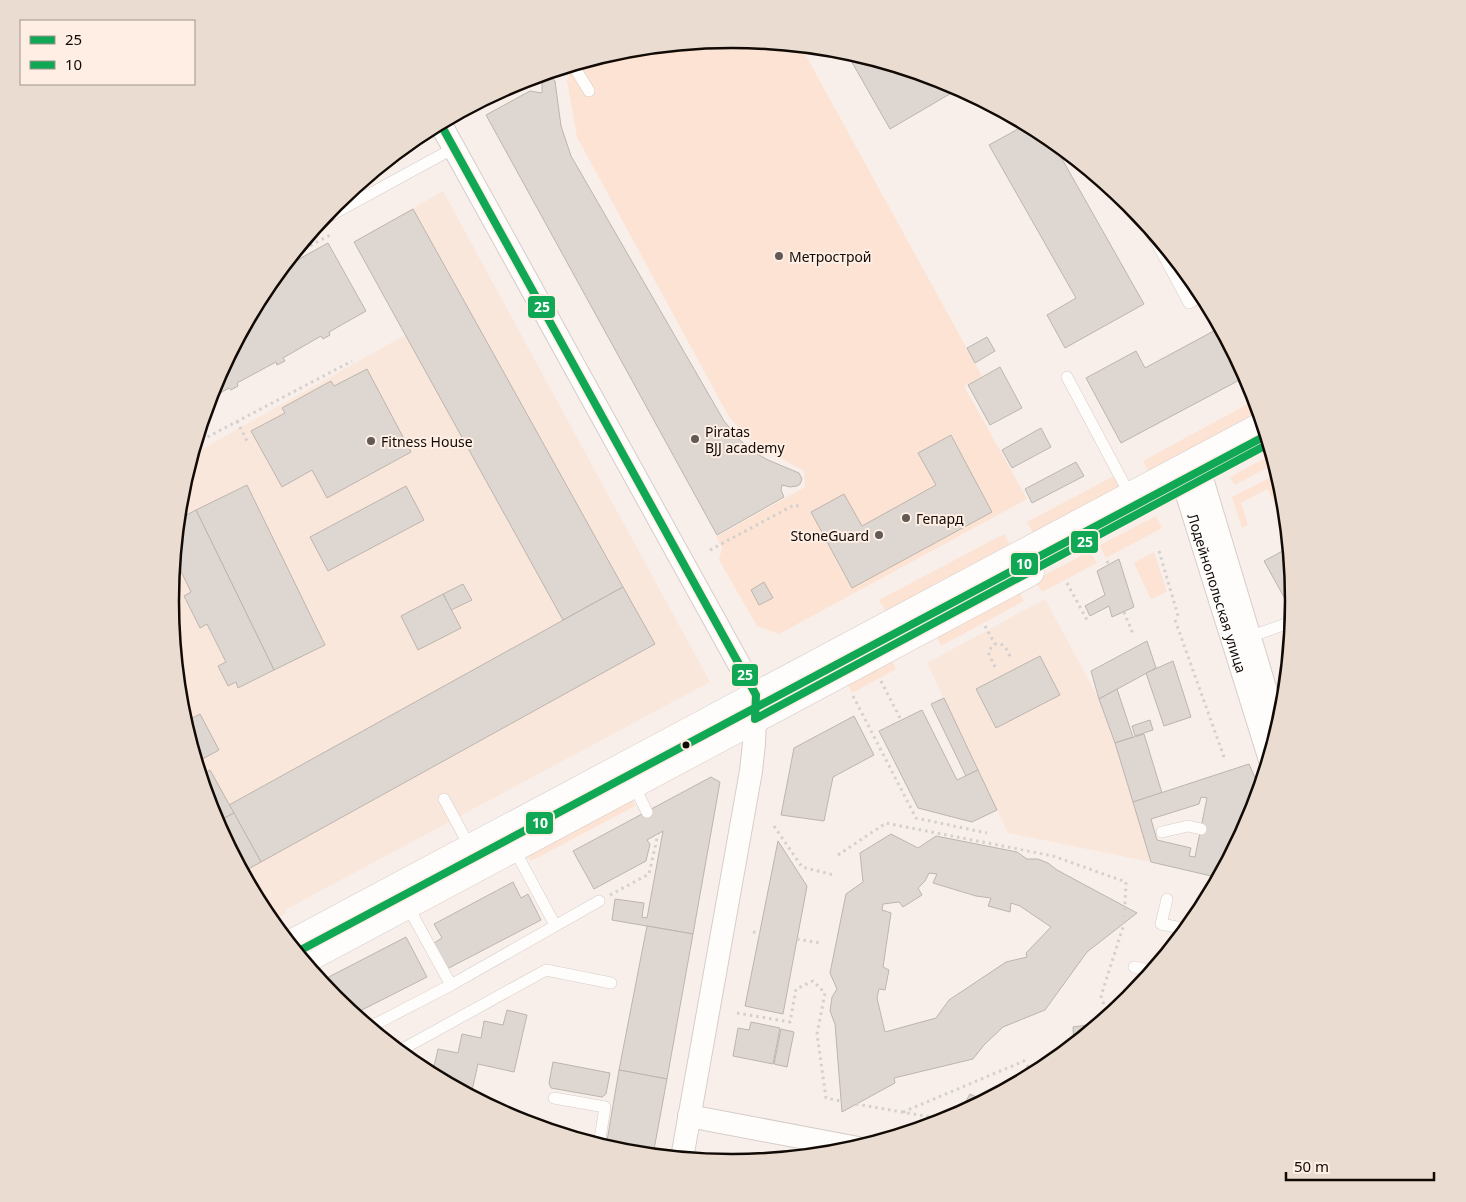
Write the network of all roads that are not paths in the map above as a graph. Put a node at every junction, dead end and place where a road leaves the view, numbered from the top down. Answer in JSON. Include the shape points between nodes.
{"nodes":[{"id":1,"x":577,"y":70,"type":"edge"},
{"id":2,"x":589,"y":91,"type":"dead end"},
{"id":3,"x":444,"y":130,"type":"edge"},
{"id":4,"x":454,"y":148,"type":"junction"},
{"id":5,"x":344,"y":208,"type":"edge"},
{"id":6,"x":1161,"y":250,"type":"edge"},
{"id":7,"x":1197,"y":299,"type":"edge"},
{"id":8,"x":1067,"y":377,"type":"dead end"},
{"id":9,"x":1259,"y":429,"type":"edge"},
{"id":10,"x":1264,"y":446,"type":"edge"},
{"id":11,"x":1191,"y":478,"type":"junction"},
{"id":12,"x":1131,"y":496,"type":"junction"},
{"id":13,"x":1035,"y":558,"type":"junction"},
{"id":14,"x":1285,"y":624,"type":"edge"},
{"id":15,"x":1242,"y":639,"type":"junction"},
{"id":16,"x":755,"y":707,"type":"junction"},
{"id":17,"x":1270,"y":736,"type":"edge"},
{"id":18,"x":628,"y":775,"type":"junction"},
{"id":19,"x":444,"y":799,"type":"dead end"},
{"id":20,"x":647,"y":812,"type":"dead end"},
{"id":21,"x":1201,"y":829,"type":"dead end"},
{"id":22,"x":1162,"y":832,"type":"dead end"},
{"id":23,"x":508,"y":839,"type":"junction"},
{"id":24,"x":475,"y":857,"type":"junction"},
{"id":25,"x":402,"y":896,"type":"junction"},
{"id":26,"x":1167,"y":899,"type":"dead end"},
{"id":27,"x":599,"y":901,"type":"road end"},
{"id":28,"x":361,"y":918,"type":"junction"},
{"id":29,"x":555,"y":925,"type":"junction"},
{"id":30,"x":1180,"y":928,"type":"edge"},
{"id":31,"x":297,"y":942,"type":"edge"},
{"id":32,"x":309,"y":956,"type":"edge"},
{"id":33,"x":1134,"y":967,"type":"dead end"},
{"id":34,"x":1146,"y":969,"type":"edge"},
{"id":35,"x":611,"y":983,"type":"dead end"},
{"id":36,"x":451,"y":984,"type":"junction"},
{"id":37,"x":376,"y":1024,"type":"edge"},
{"id":38,"x":405,"y":1047,"type":"edge"},
{"id":39,"x":554,"y":1098,"type":"dead end"},
{"id":40,"x":689,"y":1116,"type":"junction"},
{"id":41,"x":600,"y":1138,"type":"edge"},
{"id":42,"x":837,"y":1145,"type":"edge"},
{"id":43,"x":683,"y":1152,"type":"edge"}],
"edges":[{"from":1,"to":2,"type":"lane"},
{"from":3,"to":4,"type":"street"},
{"from":4,"to":5,"type":"lane"},
{"from":4,"to":16,"type":"street"},
{"from":6,"to":7,"type":"lane","via":[[1189,303]]},
{"from":8,"to":12,"type":"lane"},
{"from":9,"to":11,"type":"street"},
{"from":10,"to":11,"type":"street"},
{"from":11,"to":12,"type":"street"},
{"from":11,"to":13,"type":"street"},
{"from":11,"to":15,"type":"street","name":"Лодейнопольская улица"},
{"from":12,"to":13,"type":"street"},
{"from":13,"to":16,"type":"street"},
{"from":14,"to":15,"type":"lane"},
{"from":15,"to":17,"type":"street","name":"Лодейнопольская улица"},
{"from":16,"to":18,"type":"street"},
{"from":16,"to":40,"type":"street","via":[[751,771]]},
{"from":18,"to":20,"type":"lane"},
{"from":18,"to":23,"type":"street"},
{"from":19,"to":24,"type":"lane"},
{"from":21,"to":22,"type":"lane","via":[[1188,826]]},
{"from":23,"to":24,"type":"street"},
{"from":23,"to":29,"type":"lane"},
{"from":24,"to":25,"type":"street"},
{"from":25,"to":28,"type":"street"},
{"from":25,"to":36,"type":"lane"},
{"from":26,"to":30,"type":"lane","via":[[1161,924]]},
{"from":27,"to":29,"type":"lane"},
{"from":28,"to":31,"type":"street"},
{"from":28,"to":32,"type":"street"},
{"from":29,"to":36,"type":"lane"},
{"from":33,"to":34,"type":"lane"},
{"from":35,"to":38,"type":"lane","via":[[546,970]]},
{"from":36,"to":37,"type":"lane"},
{"from":39,"to":41,"type":"lane","via":[[605,1107]]},
{"from":40,"to":42,"type":"street"},
{"from":40,"to":43,"type":"street"}]}
